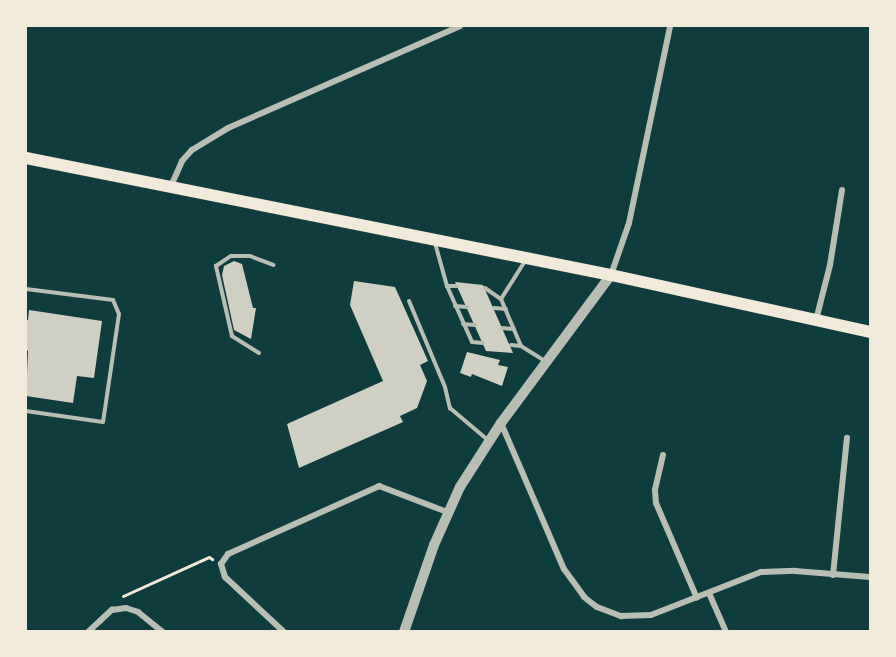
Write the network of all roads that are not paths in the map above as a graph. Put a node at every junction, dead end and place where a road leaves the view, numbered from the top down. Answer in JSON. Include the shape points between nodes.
{"nodes":[{"id":1,"x":460,"y":26,"type":"edge"},
{"id":2,"x":670,"y":26,"type":"edge"},
{"id":3,"x":26,"y":158,"type":"edge"},
{"id":4,"x":171,"y":186,"type":"junction"},
{"id":5,"x":842,"y":190,"type":"dead end"},
{"id":6,"x":434,"y":239,"type":"junction"},
{"id":7,"x":527,"y":258,"type":"junction"},
{"id":8,"x":273,"y":265,"type":"dead end"},
{"id":9,"x":611,"y":275,"type":"junction"},
{"id":10,"x":447,"y":286,"type":"junction"},
{"id":11,"x":457,"y":286,"type":"dead end"},
{"id":12,"x":485,"y":288,"type":"dead end"},
{"id":13,"x":26,"y":289,"type":"edge"},
{"id":14,"x":501,"y":299,"type":"junction"},
{"id":15,"x":409,"y":301,"type":"dead end"},
{"id":16,"x":455,"y":306,"type":"junction"},
{"id":17,"x":468,"y":306,"type":"dead end"},
{"id":18,"x":494,"y":308,"type":"dead end"},
{"id":19,"x":506,"y":309,"type":"junction"},
{"id":20,"x":816,"y":320,"type":"junction"},
{"id":21,"x":463,"y":324,"type":"junction"},
{"id":22,"x":475,"y":325,"type":"dead end"},
{"id":23,"x":502,"y":328,"type":"dead end"},
{"id":24,"x":514,"y":329,"type":"junction"},
{"id":25,"x":870,"y":332,"type":"edge"},
{"id":26,"x":483,"y":343,"type":"dead end"},
{"id":27,"x":511,"y":345,"type":"dead end"},
{"id":28,"x":521,"y":346,"type":"junction"},
{"id":29,"x":259,"y":353,"type":"dead end"},
{"id":30,"x":547,"y":362,"type":"junction"},
{"id":31,"x":26,"y":411,"type":"edge"},
{"id":32,"x":501,"y":423,"type":"junction"},
{"id":33,"x":847,"y":438,"type":"dead end"},
{"id":34,"x":489,"y":442,"type":"junction"},
{"id":35,"x":663,"y":455,"type":"dead end"},
{"id":36,"x":447,"y":512,"type":"junction"},
{"id":37,"x":833,"y":575,"type":"junction"},
{"id":38,"x":870,"y":577,"type":"edge"},
{"id":39,"x":709,"y":593,"type":"junction"},
{"id":40,"x":697,"y":598,"type":"junction"},
{"id":41,"x":88,"y":632,"type":"edge"},
{"id":42,"x":163,"y":632,"type":"edge"},
{"id":43,"x":284,"y":632,"type":"edge"},
{"id":44,"x":404,"y":632,"type":"edge"},
{"id":45,"x":726,"y":632,"type":"edge"}],
"edges":[{"from":1,"to":4,"type":"street","via":[[228,128],[192,150],[182,161]]},
{"from":2,"to":9,"type":"street","via":[[629,223]]},
{"from":3,"to":4,"type":"main road"},
{"from":4,"to":6,"type":"main road"},
{"from":5,"to":20,"type":"street"},
{"from":6,"to":7,"type":"main road"},
{"from":6,"to":10,"type":"lane"},
{"from":7,"to":9,"type":"main road"},
{"from":7,"to":14,"type":"lane"},
{"from":8,"to":29,"type":"lane","via":[[250,256],[231,256],[216,266],[232,336]]},
{"from":9,"to":20,"type":"main road"},
{"from":9,"to":30,"type":"street"},
{"from":10,"to":11,"type":"lane"},
{"from":10,"to":16,"type":"lane"},
{"from":12,"to":14,"type":"lane"},
{"from":13,"to":31,"type":"lane","via":[[113,300],[119,314],[103,422]]},
{"from":14,"to":19,"type":"lane"},
{"from":15,"to":34,"type":"lane","via":[[450,408]]},
{"from":16,"to":17,"type":"lane"},
{"from":16,"to":21,"type":"lane"},
{"from":18,"to":19,"type":"lane"},
{"from":19,"to":24,"type":"lane"},
{"from":20,"to":25,"type":"main road"},
{"from":21,"to":22,"type":"lane"},
{"from":21,"to":26,"type":"lane","via":[[472,342]]},
{"from":23,"to":24,"type":"lane"},
{"from":24,"to":28,"type":"lane"},
{"from":27,"to":28,"type":"lane"},
{"from":28,"to":30,"type":"lane"},
{"from":30,"to":32,"type":"street"},
{"from":32,"to":34,"type":"street"},
{"from":32,"to":40,"type":"street","via":[[564,569],[584,597],[621,616],[651,615]]},
{"from":33,"to":37,"type":"street"},
{"from":34,"to":36,"type":"street"},
{"from":35,"to":40,"type":"street","via":[[656,503]]},
{"from":36,"to":43,"type":"street","via":[[379,486],[228,554],[223,562],[225,577]]},
{"from":36,"to":44,"type":"street"},
{"from":37,"to":38,"type":"street"},
{"from":37,"to":39,"type":"street","via":[[761,572]]},
{"from":39,"to":40,"type":"street"},
{"from":39,"to":45,"type":"street"},
{"from":41,"to":42,"type":"street","via":[[112,610],[126,608],[138,612]]}]}
